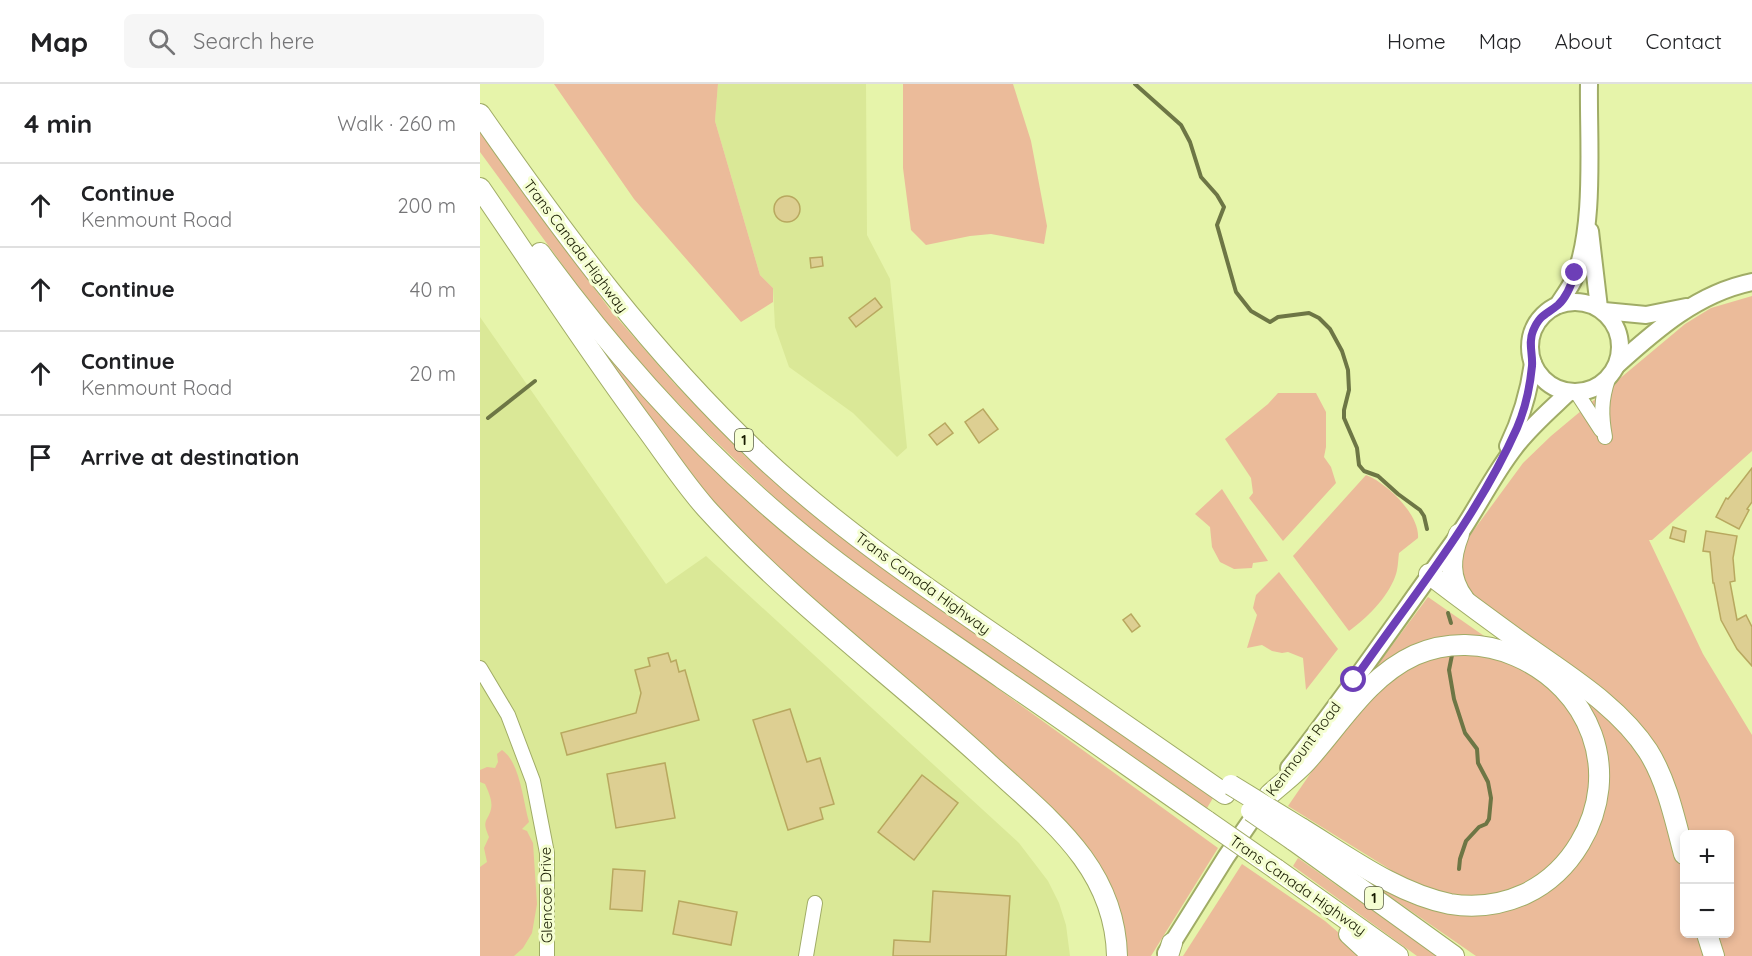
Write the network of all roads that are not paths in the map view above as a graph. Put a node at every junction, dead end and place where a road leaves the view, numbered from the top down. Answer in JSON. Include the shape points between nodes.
{"nodes":[{"id":1,"x":1589,"y":84,"type":"edge"},
{"id":2,"x":480,"y":114,"type":"edge"},
{"id":3,"x":480,"y":171,"type":"edge"},
{"id":4,"x":480,"y":188,"type":"edge"},
{"id":5,"x":1587,"y":215,"type":"junction"},
{"id":6,"x":1752,"y":282,"type":"edge"},
{"id":7,"x":1558,"y":305,"type":"junction"},
{"id":8,"x":1690,"y":307,"type":"junction"},
{"id":9,"x":1602,"y":310,"type":"junction"},
{"id":10,"x":1533,"y":363,"type":"junction"},
{"id":11,"x":1612,"y":372,"type":"junction"},
{"id":12,"x":1573,"y":392,"type":"junction"},
{"id":13,"x":1487,"y":487,"type":"junction"},
{"id":14,"x":1459,"y":534,"type":"junction"},
{"id":15,"x":1426,"y":578,"type":"junction"},
{"id":16,"x":1467,"y":603,"type":"junction"},
{"id":17,"x":480,"y":668,"type":"edge"},
{"id":18,"x":1542,"y":668,"type":"junction"},
{"id":19,"x":1269,"y":795,"type":"junction"},
{"id":20,"x":1297,"y":834,"type":"junction"},
{"id":21,"x":1680,"y":841,"type":"edge"},
{"id":22,"x":1276,"y":868,"type":"junction"},
{"id":23,"x":815,"y":903,"type":"dead end"},
{"id":24,"x":1709,"y":938,"type":"edge"},
{"id":25,"x":1168,"y":952,"type":"edge"},
{"id":26,"x":547,"y":956,"type":"edge"},
{"id":27,"x":806,"y":956,"type":"edge"},
{"id":28,"x":1116,"y":956,"type":"edge"},
{"id":29,"x":1373,"y":956,"type":"edge"},
{"id":30,"x":1398,"y":956,"type":"edge"},
{"id":31,"x":1454,"y":956,"type":"edge"},
{"id":32,"x":1714,"y":956,"type":"edge"}],
"edges":[{"from":1,"to":5,"type":"main road"},
{"from":2,"to":20,"type":"highway","name":"Trans Canada Highway","number":"1","bridge":true,"via":[[632,319],[740,436],[801,492],[886,558],[1079,693]]},
{"from":3,"to":22,"type":"highway","name":"Trans Canada Highway","number":"1","bridge":true,"via":[[616,352],[686,427],[769,505],[898,608]]},
{"from":4,"to":28,"type":"highway","via":[[626,401],[705,506],[759,561],[970,746],[1075,845],[1109,907]]},
{"from":5,"to":7,"type":"main road","via":[[1578,267]]},
{"from":5,"to":9,"type":"main road"},
{"from":6,"to":8,"type":"main road","via":[[1722,290]]},
{"from":7,"to":9,"type":"main road","via":[[1584,302]]},
{"from":7,"to":10,"type":"main road","via":[[1536,324],[1530,343]]},
{"from":8,"to":9,"type":"main road","via":[[1646,315]]},
{"from":8,"to":11,"type":"main road"},
{"from":9,"to":11,"type":"main road","via":[[1615,324],[1620,340],[1621,349]]},
{"from":10,"to":12,"type":"main road","via":[[1547,383]]},
{"from":10,"to":13,"type":"main road","name":"Kenmount Road","via":[[1517,426]]},
{"from":11,"to":12,"type":"main road","via":[[1593,389]]},
{"from":11,"to":12,"type":"street","via":[[1602,398],[1605,437],[1586,405]]},
{"from":12,"to":13,"type":"main road","name":"Kenmount Road","via":[[1544,414],[1515,446]]},
{"from":13,"to":14,"type":"main road","name":"Kenmount Road"},
{"from":14,"to":15,"type":"main road","name":"Kenmount Road"},
{"from":14,"to":16,"type":"highway","via":[[1451,569],[1455,585]]},
{"from":15,"to":16,"type":"highway"},
{"from":15,"to":18,"type":"highway"},
{"from":15,"to":19,"type":"main road","name":"Kenmount Road"},
{"from":16,"to":21,"type":"highway","via":[[1576,681],[1631,729],[1657,768]]},
{"from":17,"to":26,"type":"street","name":"Glencoe Drive","via":[[508,715],[533,781],[547,853]]},
{"from":18,"to":19,"type":"highway","via":[[1480,645],[1441,647],[1415,655],[1366,691],[1304,764]]},
{"from":18,"to":20,"type":"highway","via":[[1568,693],[1586,720],[1598,754],[1600,779],[1597,804],[1585,835],[1564,864],[1539,886],[1510,900],[1490,904],[1438,901]]},
{"from":19,"to":25,"type":"main road","name":"Kenmount Road"},
{"from":20,"to":31,"type":"highway","name":"Trans Canada Highway","number":"1"},
{"from":22,"to":29,"type":"highway"},
{"from":22,"to":30,"type":"highway","name":"Trans Canada Highway","number":"1"},
{"from":23,"to":27,"type":"street"},
{"from":24,"to":32,"type":"highway"}]}
